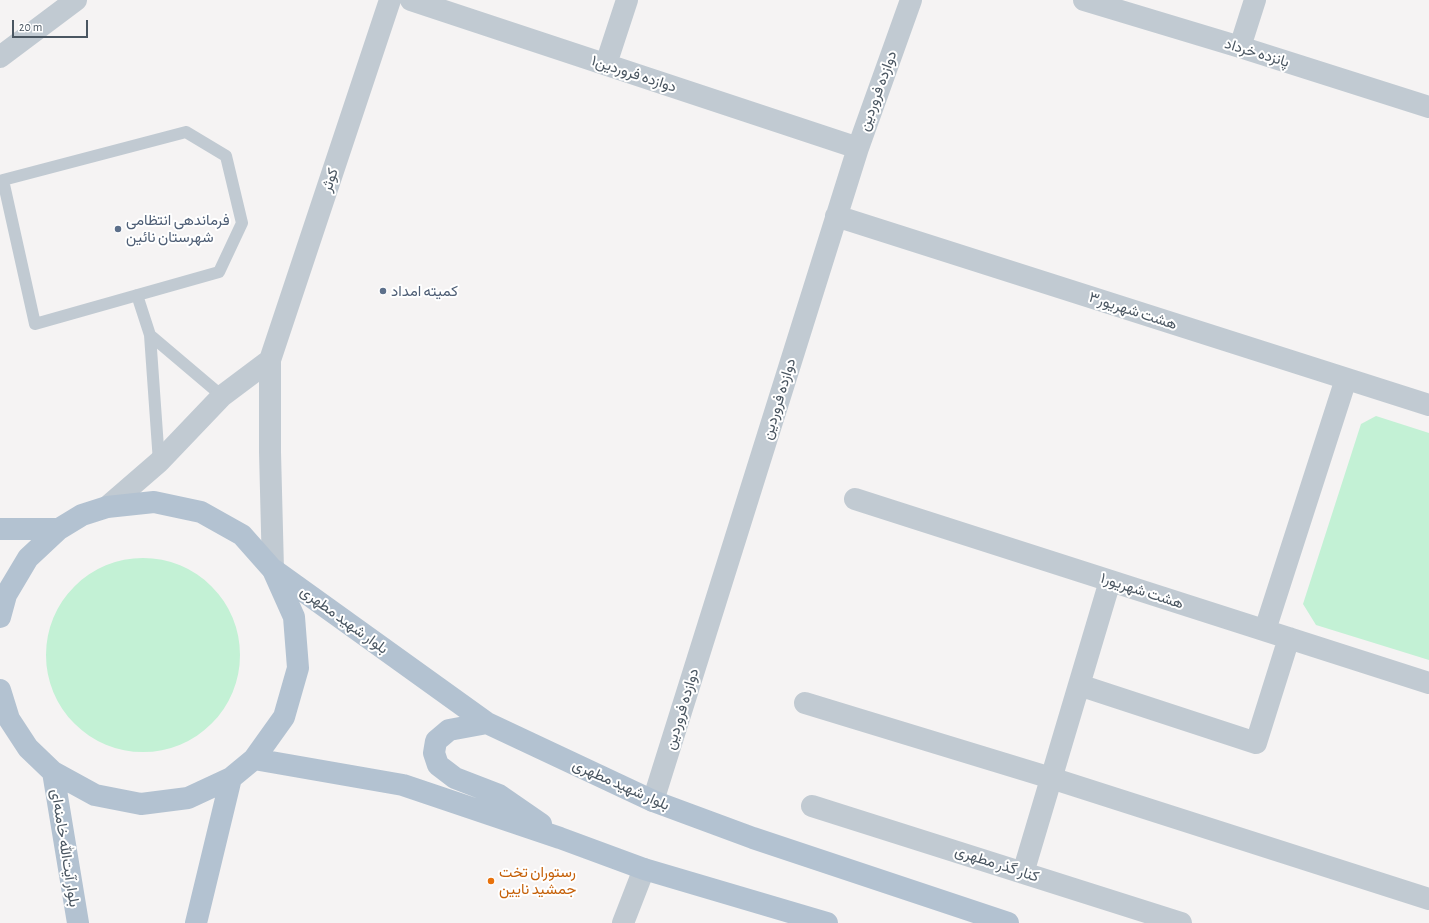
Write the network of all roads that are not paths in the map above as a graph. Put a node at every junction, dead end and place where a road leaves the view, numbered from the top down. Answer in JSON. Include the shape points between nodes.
{"nodes":[{"id":1,"x":76,"y":0,"type":"edge"},
{"id":2,"x":390,"y":0,"type":"edge"},
{"id":3,"x":410,"y":0,"type":"edge"},
{"id":4,"x":627,"y":0,"type":"edge"},
{"id":5,"x":911,"y":0,"type":"edge"},
{"id":6,"x":1084,"y":0,"type":"edge"},
{"id":7,"x":1255,"y":0,"type":"edge"},
{"id":8,"x":1240,"y":47,"type":"junction"},
{"id":9,"x":0,"y":57,"type":"edge"},
{"id":10,"x":606,"y":64,"type":"junction"},
{"id":11,"x":1429,"y":107,"type":"edge"},
{"id":12,"x":858,"y":148,"type":"junction"},
{"id":13,"x":836,"y":216,"type":"junction"},
{"id":14,"x":137,"y":295,"type":"junction"},
{"id":15,"x":150,"y":335,"type":"junction"},
{"id":16,"x":270,"y":360,"type":"junction"},
{"id":17,"x":1346,"y":379,"type":"junction"},
{"id":18,"x":222,"y":396,"type":"junction"},
{"id":19,"x":1429,"y":405,"type":"edge"},
{"id":20,"x":159,"y":462,"type":"junction"},
{"id":21,"x":855,"y":499,"type":"dead end"},
{"id":22,"x":107,"y":507,"type":"junction"},
{"id":23,"x":0,"y":529,"type":"edge"},
{"id":24,"x":59,"y":529,"type":"junction"},
{"id":25,"x":274,"y":570,"type":"junction"},
{"id":26,"x":1110,"y":581,"type":"junction"},
{"id":27,"x":0,"y":617,"type":"edge"},
{"id":28,"x":1265,"y":630,"type":"junction"},
{"id":29,"x":1289,"y":638,"type":"junction"},
{"id":30,"x":1429,"y":683,"type":"edge"},
{"id":31,"x":1079,"y":685,"type":"junction"},
{"id":32,"x":0,"y":690,"type":"edge"},
{"id":33,"x":805,"y":703,"type":"dead end"},
{"id":34,"x":5,"y":717,"type":"edge"},
{"id":35,"x":487,"y":723,"type":"junction"},
{"id":36,"x":254,"y":759,"type":"junction"},
{"id":37,"x":53,"y":772,"type":"junction"},
{"id":38,"x":231,"y":778,"type":"junction"},
{"id":39,"x":1051,"y":778,"type":"junction"},
{"id":40,"x":653,"y":801,"type":"junction"},
{"id":41,"x":812,"y":806,"type":"dead end"},
{"id":42,"x":560,"y":838,"type":"junction"},
{"id":43,"x":644,"y":869,"type":"junction"},
{"id":44,"x":1023,"y":873,"type":"junction"},
{"id":45,"x":1429,"y":899,"type":"edge"},
{"id":46,"x":78,"y":923,"type":"edge"},
{"id":47,"x":196,"y":923,"type":"edge"},
{"id":48,"x":623,"y":923,"type":"edge"},
{"id":49,"x":827,"y":923,"type":"edge"},
{"id":50,"x":1008,"y":923,"type":"edge"},
{"id":51,"x":1181,"y":923,"type":"edge"}],
"edges":[{"from":1,"to":9,"type":"street"},
{"from":2,"to":16,"type":"street","name":"کوثر"},
{"from":3,"to":10,"type":"street","name":"دوازده فروردین۱"},
{"from":4,"to":10,"type":"street"},
{"from":5,"to":12,"type":"street","name":"دوازده فروردین"},
{"from":6,"to":8,"type":"street","name":"پانزده خرداد"},
{"from":7,"to":8,"type":"street"},
{"from":8,"to":11,"type":"street","name":"پانزده خرداد"},
{"from":10,"to":12,"type":"street","name":"دوازده فروردین۱"},
{"from":12,"to":13,"type":"street","name":"دوازده فروردین"},
{"from":13,"to":17,"type":"street","name":"هشت شهریور۳"},
{"from":13,"to":40,"type":"street","name":"دوازده فروردین"},
{"from":14,"to":14,"type":"lane","via":[[35,324],[3,180],[186,132],[226,156],[242,223],[219,272]]},
{"from":14,"to":15,"type":"lane"},
{"from":15,"to":18,"type":"lane"},
{"from":15,"to":20,"type":"lane"},
{"from":16,"to":18,"type":"street"},
{"from":16,"to":25,"type":"street","name":"کوثر"},
{"from":17,"to":19,"type":"street","name":"هشت شهریور۳"},
{"from":17,"to":28,"type":"street"},
{"from":18,"to":20,"type":"street"},
{"from":20,"to":22,"type":"street"},
{"from":21,"to":26,"type":"street","name":"هشت شهریور۱"},
{"from":22,"to":24,"type":"main road","via":[[82,515]]},
{"from":22,"to":25,"type":"main road","via":[[154,502],[201,512],[242,535]]},
{"from":23,"to":24,"type":"main road"},
{"from":24,"to":27,"type":"main road","via":[[28,558],[6,595]]},
{"from":25,"to":35,"type":"main road","name":"بلوار شهید مطهری"},
{"from":25,"to":36,"type":"main road","via":[[294,617],[298,668],[284,717]]},
{"from":26,"to":28,"type":"street","name":"هشت شهریور۱"},
{"from":26,"to":31,"type":"street"},
{"from":28,"to":29,"type":"street","name":"هشت شهریور۱"},
{"from":29,"to":30,"type":"street","name":"هشت شهریور۱"},
{"from":29,"to":31,"type":"street","via":[[1256,743]]},
{"from":31,"to":39,"type":"street"},
{"from":32,"to":34,"type":"main road"},
{"from":33,"to":39,"type":"street"},
{"from":34,"to":37,"type":"main road","via":[[28,748]]},
{"from":35,"to":40,"type":"main road","name":"بلوار شهید مطهری"},
{"from":35,"to":42,"type":"main road","via":[[449,730],[436,741],[434,753],[438,765],[455,778],[499,795]]},
{"from":36,"to":38,"type":"main road"},
{"from":36,"to":42,"type":"main road","via":[[403,785]]},
{"from":37,"to":38,"type":"main road","via":[[94,795],[141,804],[188,798]]},
{"from":37,"to":46,"type":"main road","name":"بلوار آیت‌الله خامنه‌ای"},
{"from":38,"to":47,"type":"main road"},
{"from":39,"to":44,"type":"street"},
{"from":39,"to":45,"type":"street"},
{"from":40,"to":50,"type":"main road","name":"بلوار شهید مطهری","via":[[753,838]]},
{"from":41,"to":44,"type":"street","name":"کنار گذر مطهری"},
{"from":42,"to":43,"type":"main road"},
{"from":43,"to":48,"type":"street"},
{"from":43,"to":49,"type":"main road"},
{"from":44,"to":51,"type":"street","name":"کنار گذر مطهری"}]}
